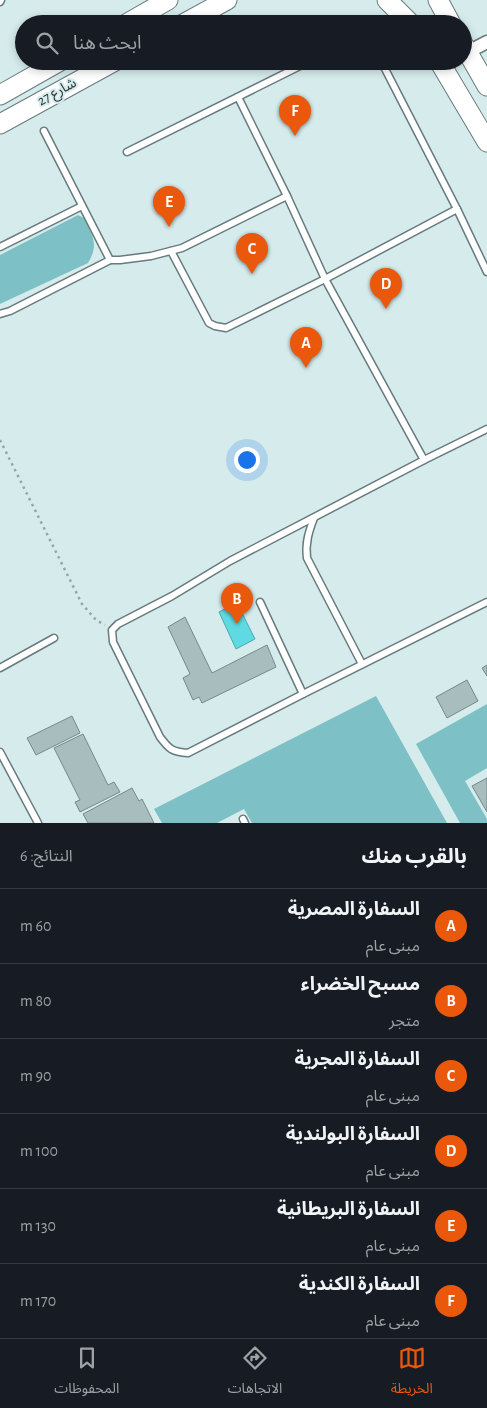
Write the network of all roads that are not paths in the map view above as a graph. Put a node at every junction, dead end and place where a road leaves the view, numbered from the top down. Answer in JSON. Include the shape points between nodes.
{"nodes":[{"id":1,"x":168,"y":0,"type":"edge"},
{"id":2,"x":227,"y":0,"type":"edge"},
{"id":3,"x":387,"y":0,"type":"edge"},
{"id":4,"x":398,"y":0,"type":"edge"},
{"id":5,"x":438,"y":0,"type":"edge"},
{"id":6,"x":142,"y":15,"type":"edge"},
{"id":7,"x":200,"y":15,"type":"edge"},
{"id":8,"x":403,"y":15,"type":"edge"},
{"id":9,"x":407,"y":15,"type":"edge"},
{"id":10,"x":446,"y":15,"type":"edge"},
{"id":11,"x":487,"y":42,"type":"edge"},
{"id":12,"x":472,"y":46,"type":"edge"},
{"id":13,"x":472,"y":59,"type":"edge"},
{"id":14,"x":44,"y":70,"type":"edge"},
{"id":15,"x":98,"y":70,"type":"edge"},
{"id":16,"x":292,"y":70,"type":"edge"},
{"id":17,"x":386,"y":70,"type":"edge"},
{"id":18,"x":444,"y":70,"type":"edge"},
{"id":19,"x":487,"y":86,"type":"edge"},
{"id":20,"x":0,"y":95,"type":"edge"},
{"id":21,"x":238,"y":97,"type":"junction"},
{"id":22,"x":0,"y":124,"type":"edge"},
{"id":23,"x":44,"y":131,"type":"dead end"},
{"id":24,"x":487,"y":142,"type":"edge"},
{"id":25,"x":127,"y":152,"type":"dead end"},
{"id":26,"x":287,"y":196,"type":"junction"},
{"id":27,"x":82,"y":206,"type":"junction"},
{"id":28,"x":457,"y":210,"type":"junction"},
{"id":29,"x":0,"y":247,"type":"edge"},
{"id":30,"x":171,"y":251,"type":"junction"},
{"id":31,"x":110,"y":260,"type":"junction"},
{"id":32,"x":487,"y":272,"type":"edge"},
{"id":33,"x":325,"y":279,"type":"junction"},
{"id":34,"x":0,"y":314,"type":"edge"},
{"id":35,"x":487,"y":429,"type":"edge"},
{"id":36,"x":424,"y":460,"type":"junction"},
{"id":37,"x":314,"y":518,"type":"junction"},
{"id":38,"x":260,"y":602,"type":"dead end"},
{"id":39,"x":487,"y":602,"type":"edge"},
{"id":40,"x":54,"y":638,"type":"dead end"},
{"id":41,"x":362,"y":664,"type":"junction"},
{"id":42,"x":0,"y":668,"type":"edge"},
{"id":43,"x":303,"y":694,"type":"junction"},
{"id":44,"x":0,"y":752,"type":"edge"},
{"id":45,"x":38,"y":823,"type":"edge"}],
"edges":[{"from":1,"to":6,"type":"main road"},
{"from":2,"to":7,"type":"main road"},
{"from":3,"to":8,"type":"main road"},
{"from":4,"to":9,"type":"main road"},
{"from":5,"to":10,"type":"main road"},
{"from":11,"to":12,"type":"street"},
{"from":13,"to":19,"type":"main road"},
{"from":14,"to":20,"type":"main road","name":"شارع 27"},
{"from":15,"to":22,"type":"main road","name":"شارع 27"},
{"from":16,"to":21,"type":"lane"},
{"from":17,"to":28,"type":"lane"},
{"from":18,"to":24,"type":"main road"},
{"from":21,"to":25,"type":"lane"},
{"from":21,"to":26,"type":"lane"},
{"from":23,"to":27,"type":"lane"},
{"from":26,"to":30,"type":"lane"},
{"from":26,"to":33,"type":"lane"},
{"from":27,"to":29,"type":"lane"},
{"from":27,"to":31,"type":"lane"},
{"from":28,"to":32,"type":"lane"},
{"from":28,"to":33,"type":"lane"},
{"from":30,"to":31,"type":"lane"},
{"from":30,"to":33,"type":"lane","via":[[209,323],[215,326],[226,328],[235,325]]},
{"from":31,"to":34,"type":"lane"},
{"from":33,"to":36,"type":"lane"},
{"from":35,"to":36,"type":"lane"},
{"from":36,"to":37,"type":"lane"},
{"from":37,"to":41,"type":"lane","via":[[307,539],[307,558]]},
{"from":37,"to":43,"type":"lane","via":[[112,630],[113,642],[160,736],[167,747],[176,752],[188,753]]},
{"from":38,"to":43,"type":"lane"},
{"from":39,"to":41,"type":"lane"},
{"from":40,"to":42,"type":"lane"},
{"from":41,"to":43,"type":"lane"},
{"from":44,"to":45,"type":"lane"}]}
